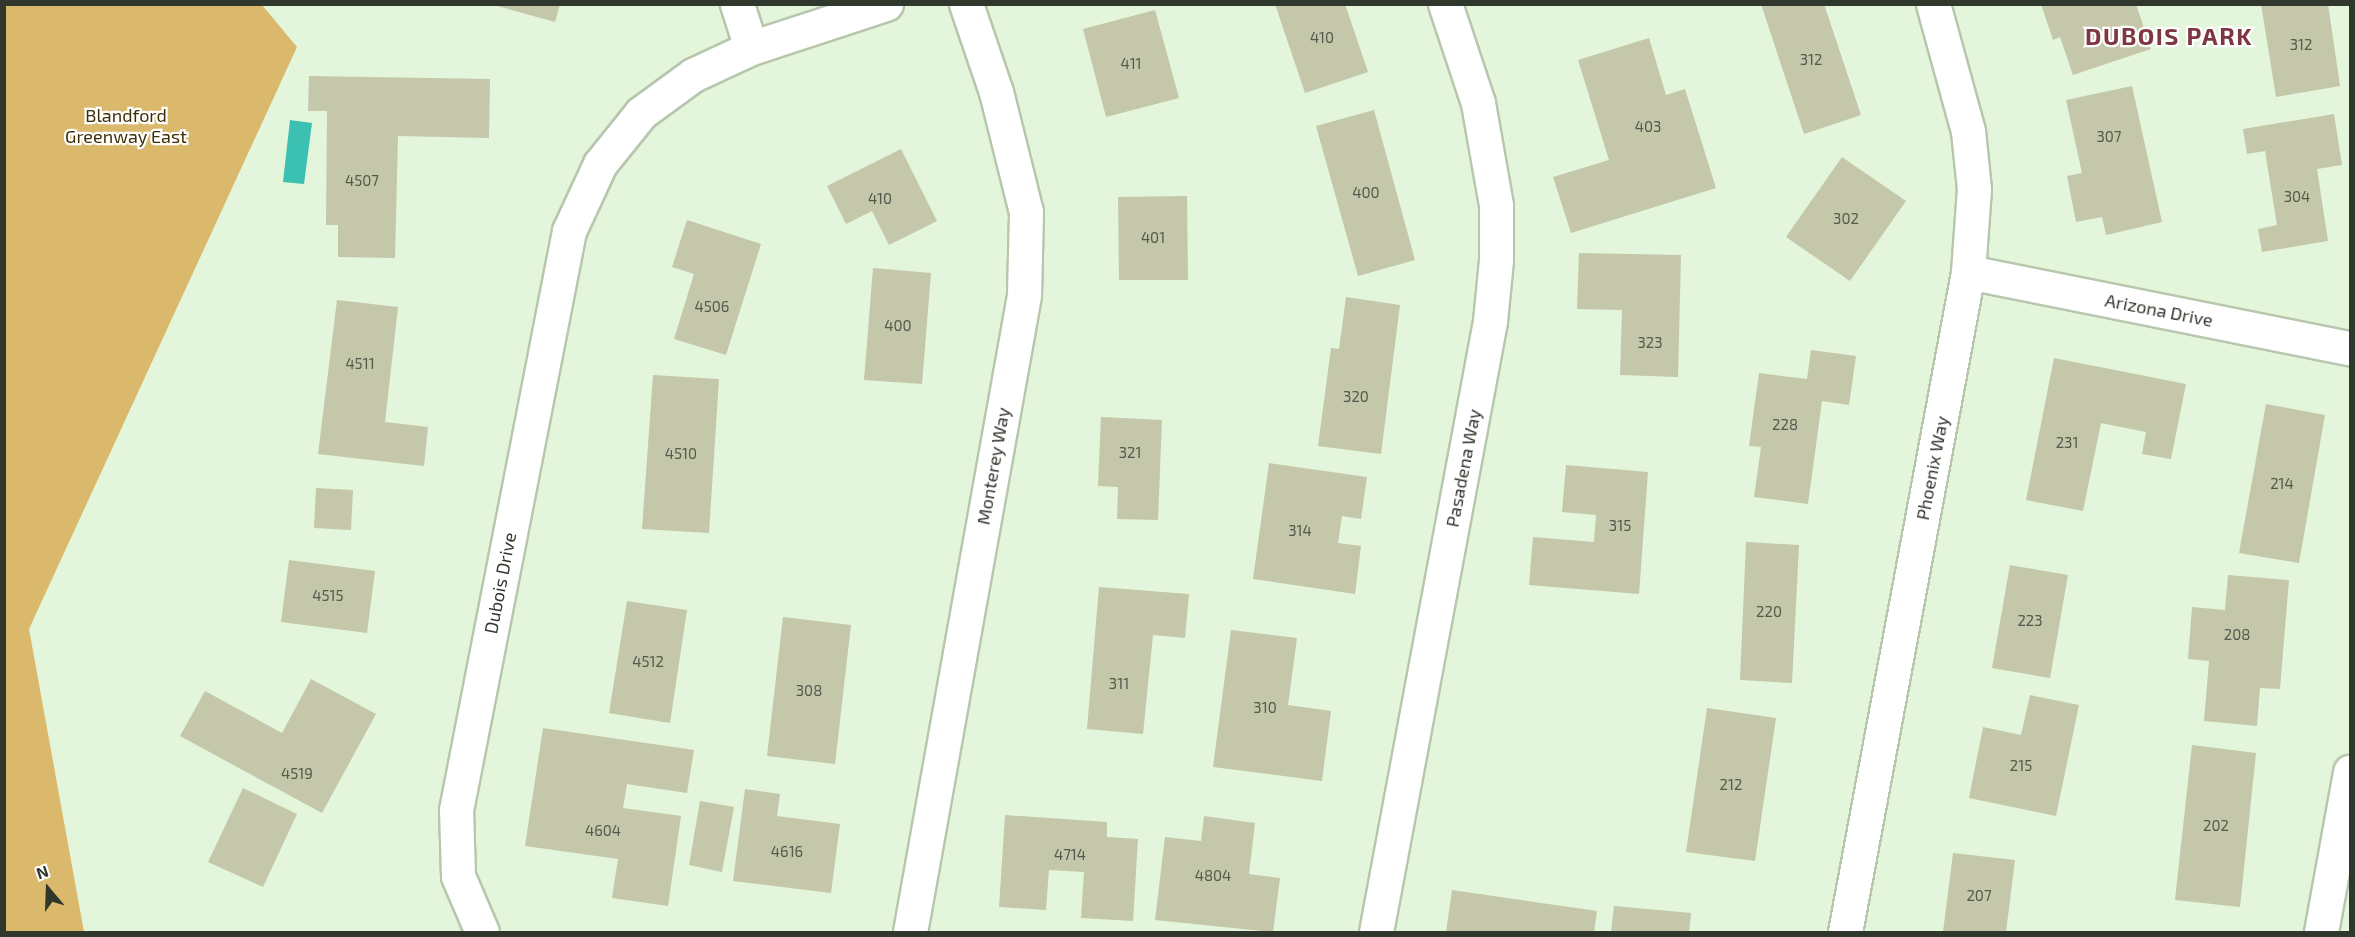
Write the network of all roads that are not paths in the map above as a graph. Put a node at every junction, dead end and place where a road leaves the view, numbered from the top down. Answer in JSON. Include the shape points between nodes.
{"nodes":[{"id":1,"x":737,"y":4,"type":"edge"},
{"id":2,"x":886,"y":4,"type":"edge"},
{"id":3,"x":966,"y":4,"type":"edge"},
{"id":4,"x":1445,"y":4,"type":"edge"},
{"id":5,"x":1933,"y":4,"type":"edge"},
{"id":6,"x":751,"y":48,"type":"junction"},
{"id":7,"x":1968,"y":272,"type":"junction"},
{"id":8,"x":2350,"y":348,"type":"edge"},
{"id":9,"x":2350,"y":772,"type":"edge"},
{"id":10,"x":2341,"y":876,"type":"edge"},
{"id":11,"x":482,"y":933,"type":"edge"},
{"id":12,"x":910,"y":933,"type":"edge"},
{"id":13,"x":1376,"y":933,"type":"edge"},
{"id":14,"x":1845,"y":933,"type":"edge"},
{"id":15,"x":2321,"y":933,"type":"edge"}],
"edges":[{"from":1,"to":6,"type":"street"},
{"from":2,"to":6,"type":"street","name":"Dubois Drive"},
{"from":3,"to":12,"type":"street","name":"Monterey Way","via":[[996,92],[1026,212],[1024,295]]},
{"from":4,"to":13,"type":"street","name":"Pasadena Way","via":[[1478,103],[1496,205],[1496,260],[1490,321]]},
{"from":5,"to":7,"type":"street","name":"Phoenix Way","via":[[1968,131],[1974,189]]},
{"from":6,"to":11,"type":"street","name":"Dubois Drive","via":[[693,75],[641,113],[600,164],[569,231],[456,810],[458,876]]},
{"from":7,"to":8,"type":"street","name":"Arizona Drive"},
{"from":7,"to":14,"type":"street","name":"Phoenix Way"},
{"from":9,"to":10,"type":"street"},
{"from":10,"to":15,"type":"street"}]}
